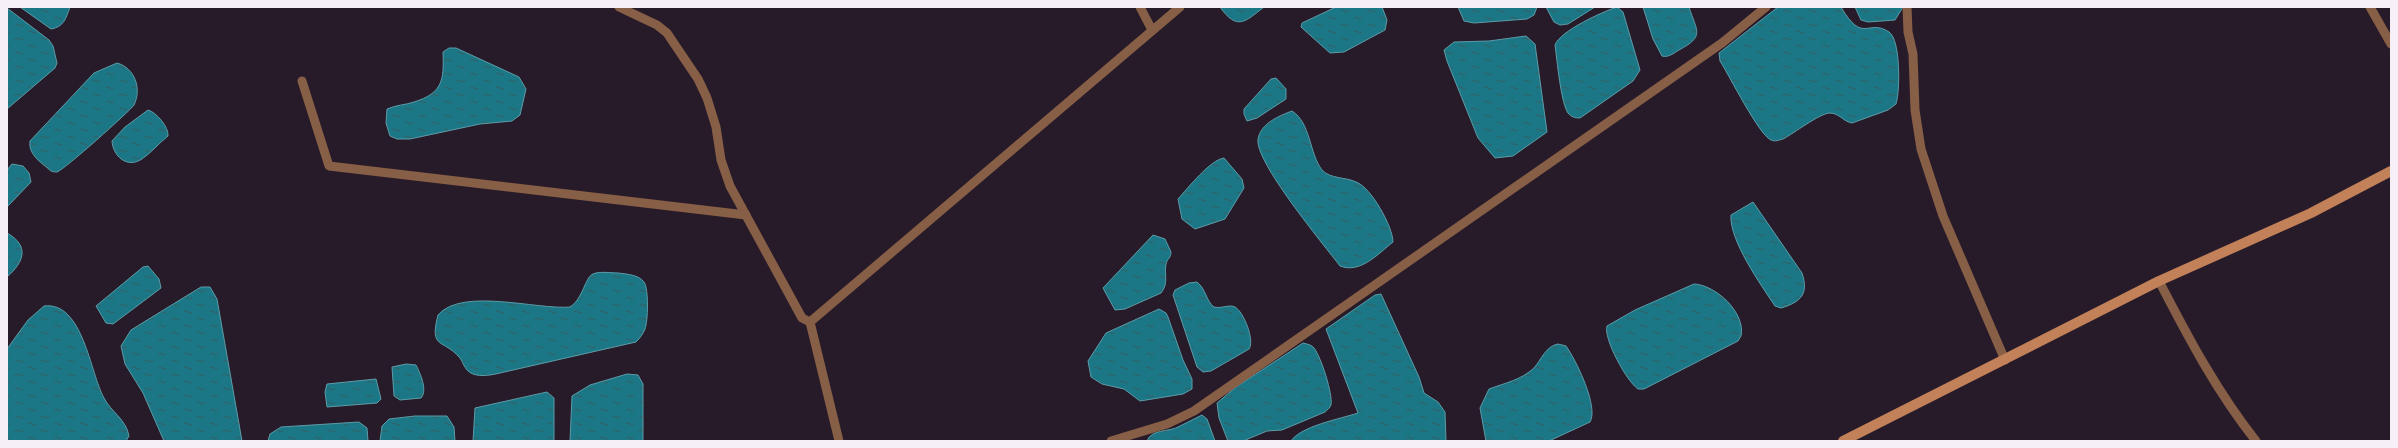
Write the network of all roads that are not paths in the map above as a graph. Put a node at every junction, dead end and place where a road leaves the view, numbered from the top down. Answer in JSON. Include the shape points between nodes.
{"nodes":[{"id":1,"x":619,"y":7,"type":"edge"},
{"id":2,"x":1140,"y":7,"type":"edge"},
{"id":3,"x":1180,"y":7,"type":"edge"},
{"id":4,"x":1766,"y":7,"type":"edge"},
{"id":5,"x":1907,"y":7,"type":"edge"},
{"id":6,"x":2370,"y":7,"type":"edge"},
{"id":7,"x":1152,"y":30,"type":"junction"},
{"id":8,"x":2391,"y":44,"type":"edge"},
{"id":9,"x":302,"y":81,"type":"dead end"},
{"id":10,"x":2391,"y":171,"type":"edge"},
{"id":11,"x":746,"y":215,"type":"junction"},
{"id":12,"x":2159,"y":281,"type":"junction"},
{"id":13,"x":810,"y":322,"type":"junction"},
{"id":14,"x":2005,"y":360,"type":"junction"},
{"id":15,"x":839,"y":441,"type":"edge"},
{"id":16,"x":1111,"y":441,"type":"edge"},
{"id":17,"x":1843,"y":441,"type":"edge"},
{"id":18,"x":2256,"y":441,"type":"edge"}],
"edges":[{"from":1,"to":11,"type":"street","via":[[657,25],[666,33],[698,79],[707,98],[730,186]]},
{"from":2,"to":7,"type":"street"},
{"from":3,"to":7,"type":"street"},
{"from":4,"to":16,"type":"street","via":[[1722,43],[1194,411],[1167,424]]},
{"from":5,"to":14,"type":"street","via":[[1908,32],[1913,54],[1915,110],[1921,149],[1943,216]]},
{"from":6,"to":8,"type":"street"},
{"from":7,"to":13,"type":"street"},
{"from":9,"to":11,"type":"street","via":[[329,166]]},
{"from":10,"to":12,"type":"street","via":[[2311,213]]},
{"from":11,"to":13,"type":"street","via":[[802,318]]},
{"from":12,"to":14,"type":"street"},
{"from":12,"to":18,"type":"street","via":[[2194,349],[2237,417]]},
{"from":13,"to":15,"type":"street"},
{"from":14,"to":17,"type":"street"}]}
